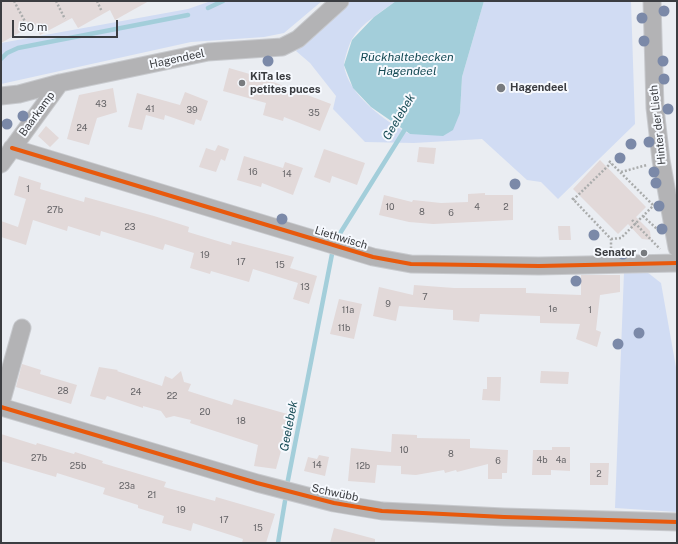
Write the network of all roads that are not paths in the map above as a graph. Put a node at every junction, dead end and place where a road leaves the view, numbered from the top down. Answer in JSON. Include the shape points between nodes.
{"nodes":[{"id":1,"x":340,"y":1,"type":"edge"},
{"id":2,"x":652,"y":1,"type":"edge"},
{"id":3,"x":60,"y":83,"type":"junction"},
{"id":4,"x":1,"y":96,"type":"edge"},
{"id":5,"x":12,"y":148,"type":"junction"},
{"id":6,"x":1,"y":164,"type":"edge"},
{"id":7,"x":676,"y":258,"type":"edge"},
{"id":8,"x":22,"y":328,"type":"dead end"},
{"id":9,"x":1,"y":403,"type":"edge"},
{"id":10,"x":1,"y":407,"type":"edge"},
{"id":11,"x":677,"y":522,"type":"edge"}],
"edges":[{"from":1,"to":3,"type":"street","name":"Hagendeel","via":[[298,39],[282,46],[208,52]]},
{"from":2,"to":7,"type":"street","name":"Hinter der Lieth","via":[[655,108]]},
{"from":3,"to":4,"type":"street","name":"Hagendeel"},
{"from":3,"to":5,"type":"street","name":"Baarkamp"},
{"from":5,"to":6,"type":"street","name":"Baarkamp"},
{"from":5,"to":7,"type":"street","name":"Liethwisch","via":[[373,257],[411,264],[539,266],[611,264]]},
{"from":8,"to":9,"type":"street"},
{"from":10,"to":11,"type":"street","name":"Schwübb","via":[[257,483],[334,503],[382,511]]}]}
